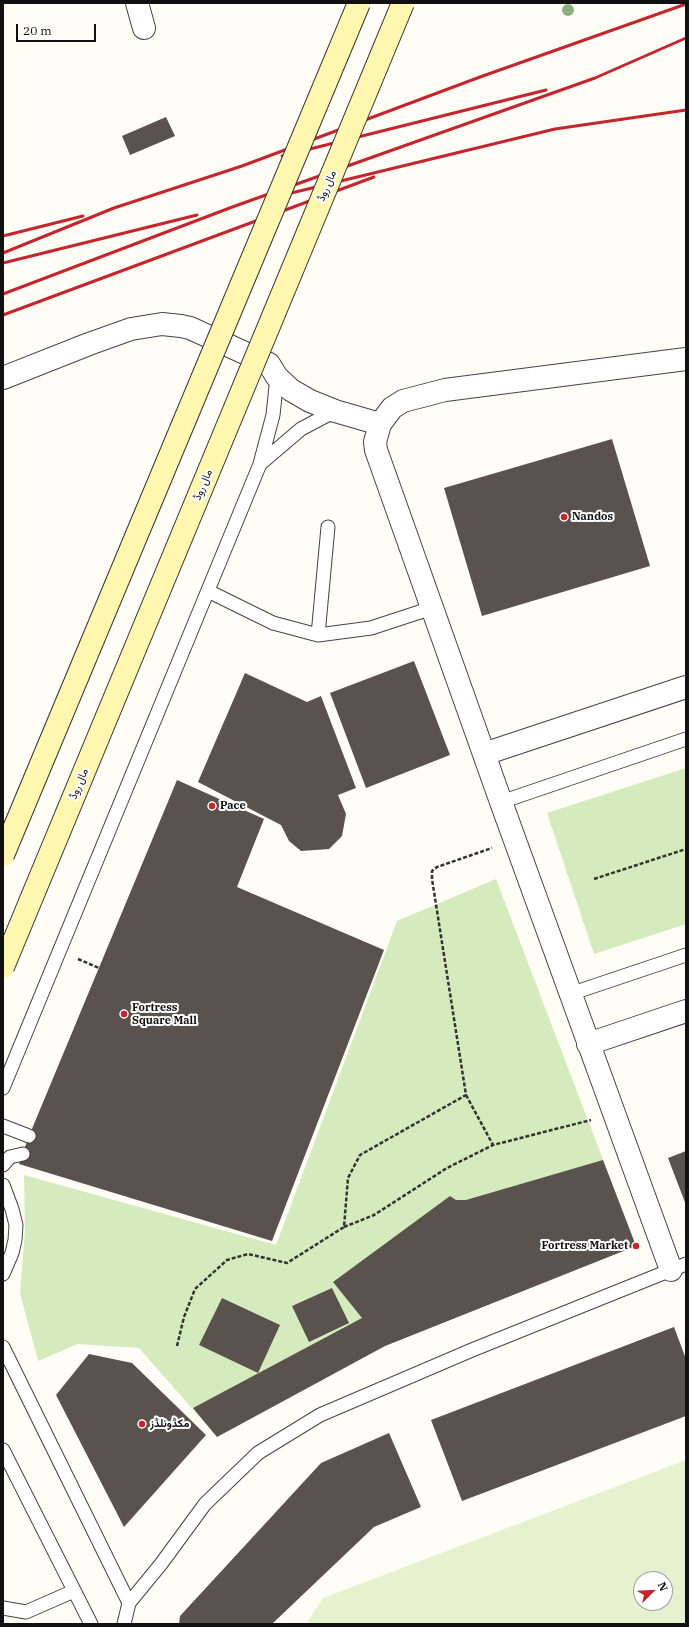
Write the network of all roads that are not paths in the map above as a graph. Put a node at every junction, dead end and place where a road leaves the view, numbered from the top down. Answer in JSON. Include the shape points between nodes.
{"nodes":[{"id":1,"x":137,"y":3,"type":"edge"},
{"id":2,"x":359,"y":3,"type":"edge"},
{"id":3,"x":403,"y":3,"type":"edge"},
{"id":4,"x":144,"y":28,"type":"dead end"},
{"id":5,"x":686,"y":359,"type":"edge"},
{"id":6,"x":277,"y":377,"type":"junction"},
{"id":7,"x":3,"y":378,"type":"edge"},
{"id":8,"x":335,"y":411,"type":"junction"},
{"id":9,"x":380,"y":424,"type":"junction"},
{"id":10,"x":260,"y":464,"type":"junction"},
{"id":11,"x":328,"y":527,"type":"dead end"},
{"id":12,"x":208,"y":591,"type":"junction"},
{"id":13,"x":432,"y":608,"type":"junction"},
{"id":14,"x":318,"y":635,"type":"junction"},
{"id":15,"x":686,"y":687,"type":"edge"},
{"id":16,"x":686,"y":739,"type":"edge"},
{"id":17,"x":484,"y":754,"type":"junction"},
{"id":18,"x":501,"y":802,"type":"junction"},
{"id":19,"x":3,"y":855,"type":"edge"},
{"id":20,"x":686,"y":955,"type":"edge"},
{"id":21,"x":3,"y":967,"type":"edge"},
{"id":22,"x":570,"y":994,"type":"junction"},
{"id":23,"x":686,"y":1012,"type":"edge"},
{"id":24,"x":588,"y":1044,"type":"junction"},
{"id":25,"x":3,"y":1088,"type":"edge"},
{"id":26,"x":3,"y":1126,"type":"edge"},
{"id":27,"x":29,"y":1136,"type":"dead end"},
{"id":28,"x":23,"y":1154,"type":"dead end"},
{"id":29,"x":3,"y":1165,"type":"edge"},
{"id":30,"x":3,"y":1185,"type":"edge"},
{"id":31,"x":679,"y":1267,"type":"edge"},
{"id":32,"x":3,"y":1274,"type":"edge"},
{"id":33,"x":3,"y":1347,"type":"edge"},
{"id":34,"x":3,"y":1450,"type":"edge"},
{"id":35,"x":74,"y":1591,"type":"junction"},
{"id":36,"x":129,"y":1603,"type":"junction"},
{"id":37,"x":3,"y":1608,"type":"edge"},
{"id":38,"x":91,"y":1624,"type":"edge"},
{"id":39,"x":124,"y":1624,"type":"edge"}],
"edges":[{"from":1,"to":4,"type":"street"},
{"from":2,"to":19,"type":"main road","bridge":true},
{"from":3,"to":21,"type":"main road","name":"مال روڈ","bridge":true},
{"from":5,"to":9,"type":"street","via":[[446,390],[403,401],[392,408]]},
{"from":6,"to":7,"type":"street","via":[[270,364],[190,328],[162,324],[131,329]]},
{"from":6,"to":8,"type":"street","via":[[304,398]]},
{"from":6,"to":10,"type":"lane","via":[[273,415]]},
{"from":8,"to":9,"type":"street"},
{"from":8,"to":10,"type":"lane","via":[[301,430]]},
{"from":9,"to":13,"type":"street","via":[[376,450]]},
{"from":10,"to":12,"type":"lane"},
{"from":11,"to":14,"type":"lane"},
{"from":12,"to":14,"type":"lane","via":[[273,623]]},
{"from":12,"to":25,"type":"lane"},
{"from":13,"to":14,"type":"lane","via":[[371,628]]},
{"from":13,"to":17,"type":"street"},
{"from":15,"to":17,"type":"street"},
{"from":16,"to":18,"type":"lane"},
{"from":17,"to":18,"type":"street"},
{"from":18,"to":22,"type":"street"},
{"from":20,"to":22,"type":"lane"},
{"from":22,"to":24,"type":"street"},
{"from":23,"to":24,"type":"street"},
{"from":24,"to":31,"type":"street","via":[[614,1114]]},
{"from":26,"to":27,"type":"lane"},
{"from":28,"to":29,"type":"lane","via":[[10,1157]]},
{"from":30,"to":32,"type":"lane","via":[[16,1225],[12,1253]]},
{"from":31,"to":36,"type":"lane","via":[[472,1350],[320,1415],[258,1453],[205,1504]]},
{"from":33,"to":36,"type":"lane"},
{"from":34,"to":35,"type":"lane"},
{"from":35,"to":37,"type":"lane","via":[[26,1612]]},
{"from":35,"to":38,"type":"lane"},
{"from":36,"to":39,"type":"lane"}]}
